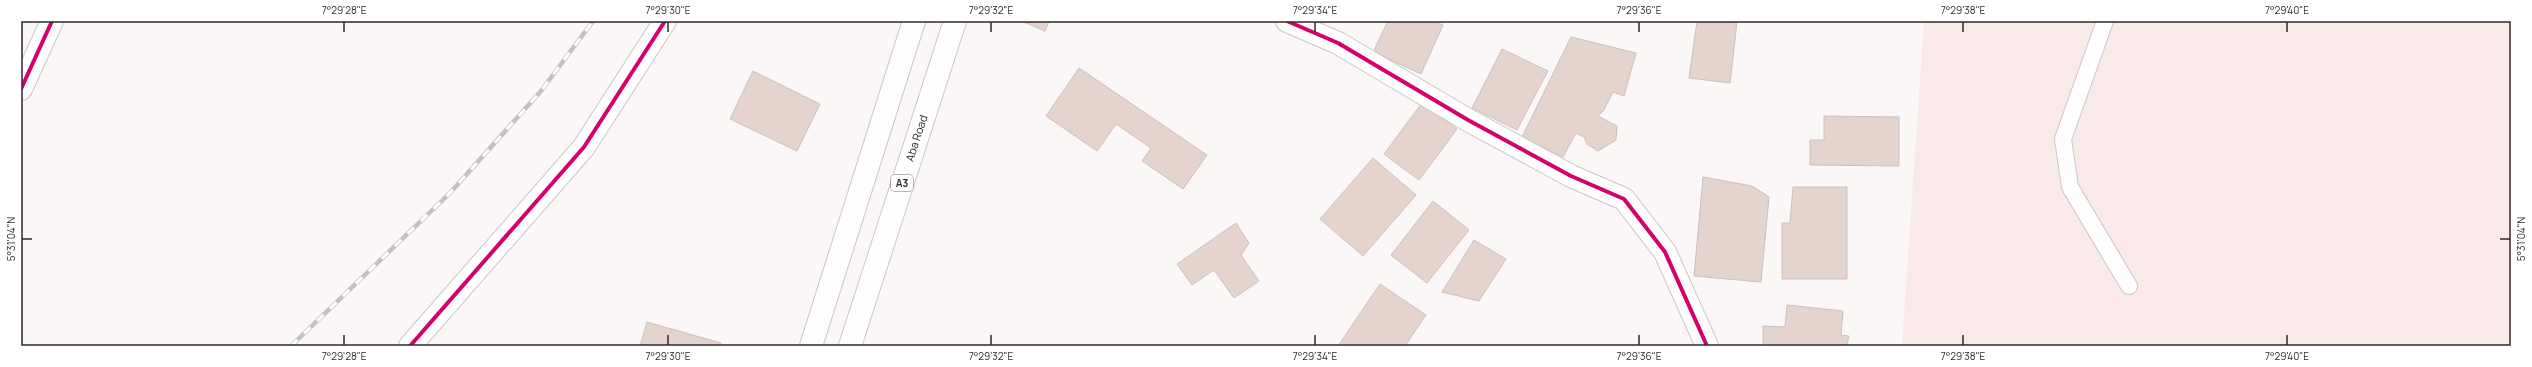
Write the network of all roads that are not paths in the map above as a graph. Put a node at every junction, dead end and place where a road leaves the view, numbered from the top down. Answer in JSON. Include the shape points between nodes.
{"nodes":[{"id":1,"x":52,"y":21,"type":"edge"},
{"id":2,"x":665,"y":21,"type":"edge"},
{"id":3,"x":914,"y":21,"type":"edge"},
{"id":4,"x":955,"y":21,"type":"edge"},
{"id":5,"x":1287,"y":21,"type":"edge"},
{"id":6,"x":2105,"y":21,"type":"edge"},
{"id":7,"x":21,"y":89,"type":"edge"},
{"id":8,"x":2128,"y":286,"type":"dead end"},
{"id":9,"x":410,"y":346,"type":"edge"},
{"id":10,"x":811,"y":346,"type":"edge"},
{"id":11,"x":850,"y":346,"type":"edge"},
{"id":12,"x":1707,"y":346,"type":"edge"}],
"edges":[{"from":1,"to":7,"type":"street"},
{"from":2,"to":9,"type":"street","via":[[584,147]]},
{"from":3,"to":10,"type":"street"},
{"from":4,"to":11,"type":"street","name":"Aba Road","number":"A3"},
{"from":5,"to":12,"type":"street","via":[[1338,43],[1571,176],[1624,199],[1665,252]]},
{"from":6,"to":8,"type":"lane","via":[[2063,139],[2070,187]]}]}
